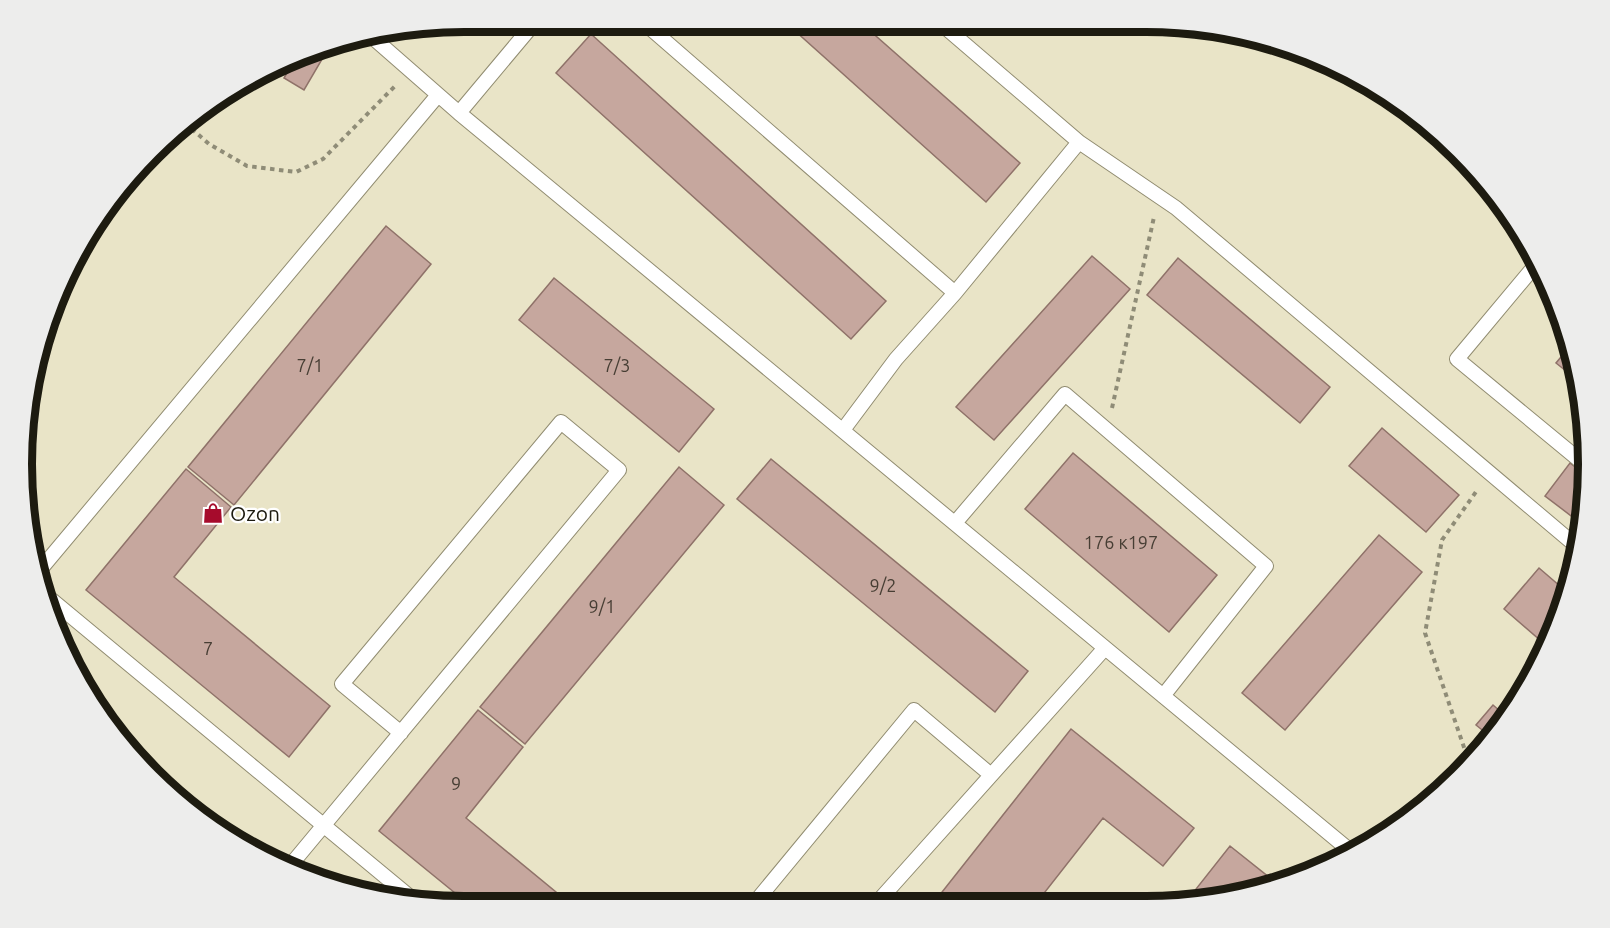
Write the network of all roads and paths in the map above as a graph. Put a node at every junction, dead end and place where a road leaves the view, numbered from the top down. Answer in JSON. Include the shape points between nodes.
{"nodes":[{"id":1,"x":527,"y":32,"type":"edge"},
{"id":2,"x":655,"y":32,"type":"edge"},
{"id":3,"x":951,"y":32,"type":"edge"},
{"id":4,"x":376,"y":41,"type":"edge"},
{"id":5,"x":411,"y":71,"type":"junction"},
{"id":6,"x":438,"y":95,"type":"junction"},
{"id":7,"x":459,"y":113,"type":"junction"},
{"id":8,"x":192,"y":129,"type":"edge"},
{"id":9,"x":1079,"y":142,"type":"junction"},
{"id":10,"x":1159,"y":197,"type":"junction"},
{"id":11,"x":1532,"y":269,"type":"edge"},
{"id":12,"x":955,"y":293,"type":"junction"},
{"id":13,"x":843,"y":430,"type":"junction"},
{"id":14,"x":1107,"y":430,"type":"junction"},
{"id":15,"x":1578,"y":460,"type":"edge"},
{"id":16,"x":1490,"y":473,"type":"junction"},
{"id":17,"x":955,"y":524,"type":"junction"},
{"id":18,"x":1571,"y":542,"type":"edge"},
{"id":19,"x":44,"y":565,"type":"edge"},
{"id":20,"x":54,"y":602,"type":"edge"},
{"id":21,"x":1105,"y":648,"type":"junction"},
{"id":22,"x":1163,"y":696,"type":"junction"},
{"id":23,"x":401,"y":733,"type":"junction"},
{"id":24,"x":1466,"y":754,"type":"edge"},
{"id":25,"x":991,"y":775,"type":"dead end"},
{"id":26,"x":324,"y":826,"type":"junction"},
{"id":27,"x":1346,"y":847,"type":"edge"},
{"id":28,"x":293,"y":862,"type":"edge"},
{"id":29,"x":404,"y":892,"type":"edge"},
{"id":30,"x":760,"y":896,"type":"edge"},
{"id":31,"x":883,"y":896,"type":"edge"}],
"edges":[{"from":1,"to":7,"type":"lane"},
{"from":2,"to":12,"type":"lane"},
{"from":3,"to":9,"type":"lane"},
{"from":4,"to":5,"type":"lane"},
{"from":5,"to":6,"type":"lane"},
{"from":5,"to":8,"type":"path","via":[[322,159],[296,172],[247,166]]},
{"from":6,"to":7,"type":"lane"},
{"from":6,"to":19,"type":"lane"},
{"from":7,"to":13,"type":"lane"},
{"from":9,"to":10,"type":"lane"},
{"from":9,"to":12,"type":"lane"},
{"from":10,"to":14,"type":"path"},
{"from":10,"to":16,"type":"lane"},
{"from":11,"to":15,"type":"lane","via":[[1457,358]]},
{"from":12,"to":13,"type":"lane","via":[[896,359]]},
{"from":13,"to":17,"type":"lane"},
{"from":14,"to":17,"type":"lane","via":[[1065,394]]},
{"from":14,"to":22,"type":"lane","via":[[1266,566]]},
{"from":16,"to":18,"type":"lane"},
{"from":16,"to":24,"type":"path","via":[[1442,540],[1425,633]]},
{"from":17,"to":21,"type":"lane"},
{"from":20,"to":26,"type":"lane"},
{"from":21,"to":22,"type":"lane"},
{"from":21,"to":31,"type":"lane"},
{"from":22,"to":27,"type":"lane"},
{"from":23,"to":23,"type":"lane","via":[[620,470],[561,422],[342,684]]},
{"from":23,"to":26,"type":"lane"},
{"from":25,"to":30,"type":"lane","via":[[914,710]]},
{"from":26,"to":28,"type":"lane"},
{"from":26,"to":29,"type":"lane"}]}
